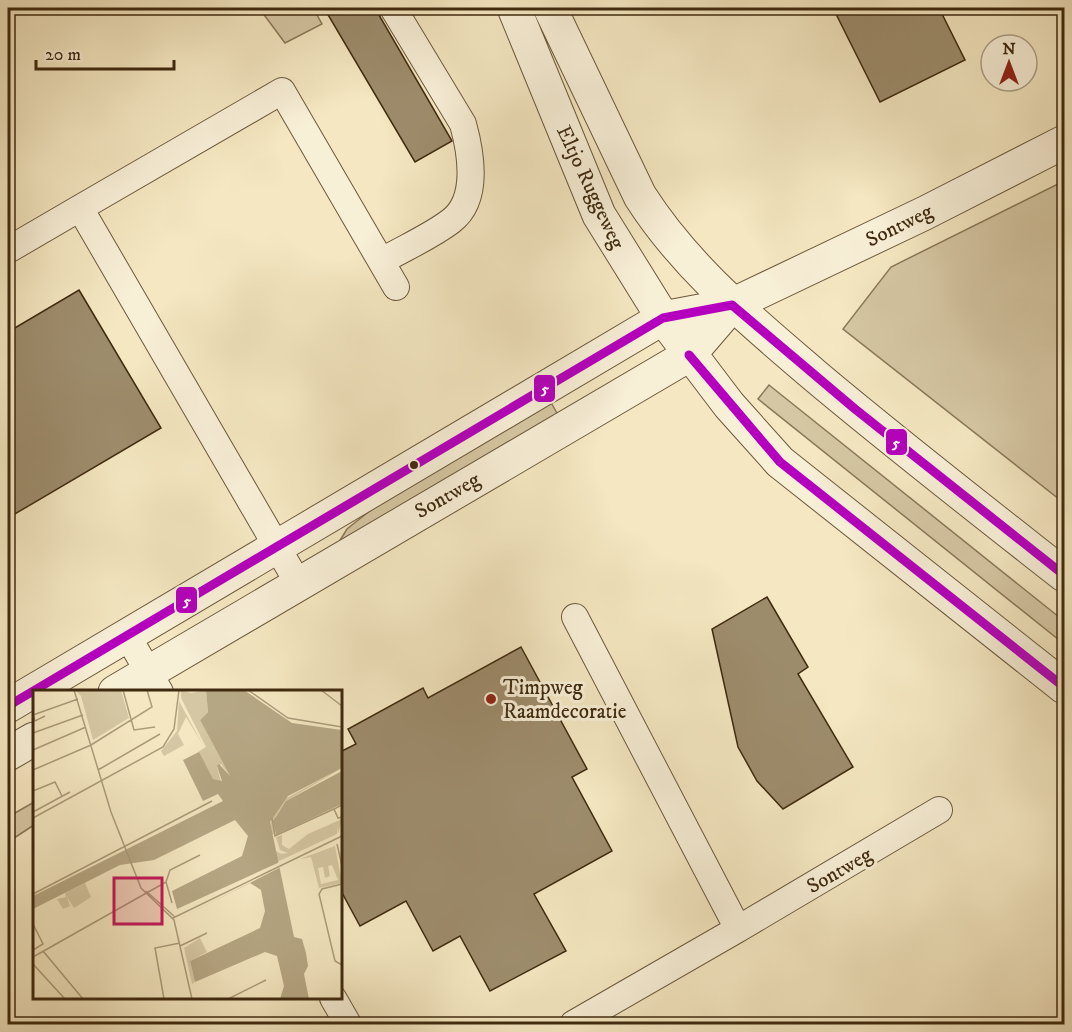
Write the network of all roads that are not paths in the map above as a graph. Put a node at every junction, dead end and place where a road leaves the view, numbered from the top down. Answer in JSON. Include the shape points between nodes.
{"nodes":[{"id":1,"x":393,"y":8,"type":"edge"},
{"id":2,"x":514,"y":8,"type":"edge"},
{"id":3,"x":550,"y":8,"type":"edge"},
{"id":4,"x":1065,"y":142,"type":"edge"},
{"id":5,"x":80,"y":208,"type":"junction"},
{"id":6,"x":8,"y":250,"type":"edge"},
{"id":7,"x":382,"y":261,"type":"junction"},
{"id":8,"x":396,"y":287,"type":"dead end"},
{"id":9,"x":732,"y":305,"type":"junction"},
{"id":10,"x":663,"y":318,"type":"junction"},
{"id":11,"x":689,"y":356,"type":"junction"},
{"id":12,"x":277,"y":546,"type":"junction"},
{"id":13,"x":1065,"y":575,"type":"edge"},
{"id":14,"x":298,"y":583,"type":"junction"},
{"id":15,"x":575,"y":617,"type":"dead end"},
{"id":16,"x":128,"y":635,"type":"junction"},
{"id":17,"x":154,"y":682,"type":"edge"},
{"id":18,"x":1065,"y":687,"type":"edge"},
{"id":19,"x":35,"y":690,"type":"edge"},
{"id":20,"x":123,"y":690,"type":"edge"},
{"id":21,"x":33,"y":691,"type":"edge"},
{"id":22,"x":8,"y":706,"type":"edge"},
{"id":23,"x":33,"y":740,"type":"edge"},
{"id":24,"x":8,"y":754,"type":"edge"},
{"id":25,"x":939,"y":810,"type":"dead end"},
{"id":26,"x":738,"y":929,"type":"junction"},
{"id":27,"x":334,"y":999,"type":"edge"},
{"id":28,"x":348,"y":1024,"type":"edge"},
{"id":29,"x":573,"y":1024,"type":"edge"}],
"edges":[{"from":1,"to":7,"type":"lane","via":[[463,124],[469,145],[470,175],[467,197],[453,220]]},
{"from":2,"to":10,"type":"street","name":"Eltjo Ruggeweg","via":[[599,214]]},
{"from":3,"to":9,"type":"street","name":"Eltjo Ruggeweg","via":[[640,196],[685,257]]},
{"from":4,"to":9,"type":"street","name":"Sontweg"},
{"from":5,"to":6,"type":"lane"},
{"from":5,"to":7,"type":"lane","via":[[282,91]]},
{"from":5,"to":12,"type":"lane"},
{"from":7,"to":8,"type":"lane"},
{"from":9,"to":10,"type":"street","name":"Sontweg"},
{"from":9,"to":11,"type":"street","name":"Sontweg"},
{"from":9,"to":13,"type":"street","name":"Eltjo Ruggeweg","via":[[855,409]]},
{"from":10,"to":11,"type":"street","name":"Eltjo Ruggeweg"},
{"from":10,"to":12,"type":"street","name":"Sontweg"},
{"from":11,"to":14,"type":"street","name":"Sontweg"},
{"from":11,"to":18,"type":"street","name":"Eltjo Ruggeweg","via":[[780,462]]},
{"from":12,"to":14,"type":"lane"},
{"from":12,"to":16,"type":"street","name":"Sontweg"},
{"from":14,"to":17,"type":"street","name":"Sontweg"},
{"from":15,"to":26,"type":"lane"},
{"from":16,"to":17,"type":"lane"},
{"from":16,"to":19,"type":"street","name":"Sontweg"},
{"from":17,"to":20,"type":"street","name":"Sontweg"},
{"from":21,"to":22,"type":"street","name":"Sontweg"},
{"from":23,"to":24,"type":"street"},
{"from":25,"to":26,"type":"lane","name":"Sontweg"},
{"from":26,"to":29,"type":"lane","name":"Sontweg"},
{"from":27,"to":28,"type":"lane"}]}
